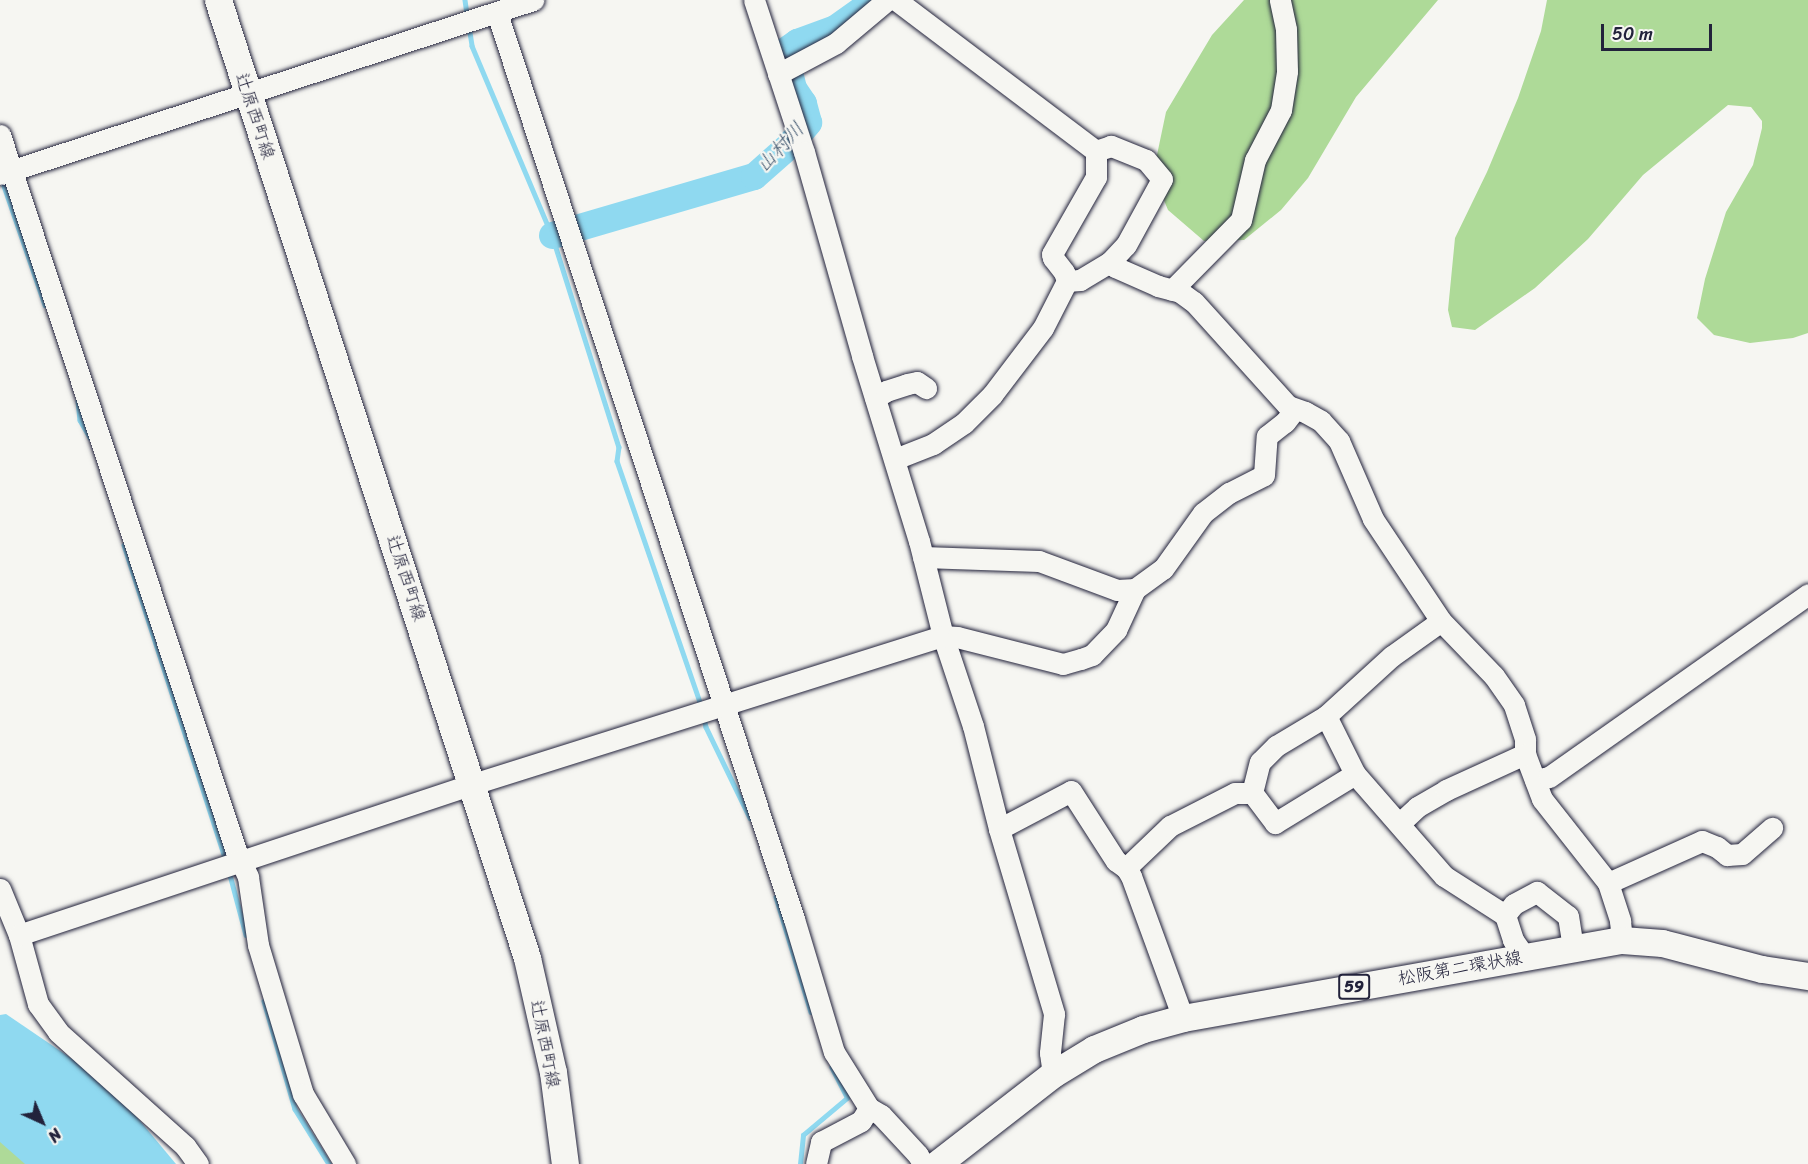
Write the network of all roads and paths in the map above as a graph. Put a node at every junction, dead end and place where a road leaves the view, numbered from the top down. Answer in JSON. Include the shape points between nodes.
{"nodes":[{"id":1,"x":218,"y":0,"type":"edge"},
{"id":2,"x":533,"y":0,"type":"edge"},
{"id":3,"x":754,"y":0,"type":"edge"},
{"id":4,"x":887,"y":0,"type":"edge"},
{"id":5,"x":896,"y":0,"type":"edge"},
{"id":6,"x":1280,"y":0,"type":"edge"},
{"id":7,"x":497,"y":13,"type":"junction"},
{"id":8,"x":778,"y":74,"type":"junction"},
{"id":9,"x":248,"y":95,"type":"junction"},
{"id":10,"x":0,"y":135,"type":"edge"},
{"id":11,"x":1096,"y":151,"type":"junction"},
{"id":12,"x":7,"y":172,"type":"edge"},
{"id":13,"x":1110,"y":262,"type":"junction"},
{"id":14,"x":1067,"y":281,"type":"junction"},
{"id":15,"x":1172,"y":290,"type":"junction"},
{"id":16,"x":926,"y":388,"type":"dead end"},
{"id":17,"x":875,"y":398,"type":"junction"},
{"id":18,"x":1296,"y":409,"type":"junction"},
{"id":19,"x":895,"y":459,"type":"junction"},
{"id":20,"x":923,"y":557,"type":"junction"},
{"id":21,"x":1135,"y":590,"type":"junction"},
{"id":22,"x":1808,"y":594,"type":"edge"},
{"id":23,"x":1441,"y":621,"type":"junction"},
{"id":24,"x":943,"y":636,"type":"junction"},
{"id":25,"x":724,"y":705,"type":"junction"},
{"id":26,"x":1326,"y":716,"type":"junction"},
{"id":27,"x":1525,"y":754,"type":"junction"},
{"id":28,"x":1355,"y":774,"type":"junction"},
{"id":29,"x":1536,"y":780,"type":"junction"},
{"id":30,"x":473,"y":784,"type":"junction"},
{"id":31,"x":1252,"y":793,"type":"junction"},
{"id":32,"x":1400,"y":823,"type":"junction"},
{"id":33,"x":1772,"y":828,"type":"dead end"},
{"id":34,"x":999,"y":829,"type":"junction"},
{"id":35,"x":242,"y":861,"type":"junction"},
{"id":36,"x":1126,"y":868,"type":"junction"},
{"id":37,"x":1608,"y":883,"type":"junction"},
{"id":38,"x":0,"y":889,"type":"edge"},
{"id":39,"x":1505,"y":915,"type":"junction"},
{"id":40,"x":19,"y":935,"type":"junction"},
{"id":41,"x":1622,"y":940,"type":"junction"},
{"id":42,"x":1573,"y":948,"type":"junction"},
{"id":43,"x":1524,"y":956,"type":"junction"},
{"id":44,"x":1808,"y":976,"type":"edge"},
{"id":45,"x":1183,"y":1018,"type":"junction"},
{"id":46,"x":1053,"y":1074,"type":"junction"},
{"id":47,"x":869,"y":1108,"type":"junction"},
{"id":48,"x":198,"y":1164,"type":"edge"},
{"id":49,"x":345,"y":1164,"type":"edge"},
{"id":50,"x":565,"y":1164,"type":"edge"},
{"id":51,"x":816,"y":1164,"type":"edge"},
{"id":52,"x":923,"y":1164,"type":"edge"},
{"id":53,"x":937,"y":1164,"type":"edge"}],
"edges":[{"from":1,"to":9,"type":"main road","name":"辻原西町線"},
{"from":2,"to":7,"type":"street"},
{"from":3,"to":8,"type":"street"},
{"from":4,"to":8,"type":"street","via":[[836,43]]},
{"from":5,"to":11,"type":"street"},
{"from":6,"to":15,"type":"street","via":[[1286,29],[1287,71],[1281,110],[1255,160],[1241,220]]},
{"from":7,"to":9,"type":"street"},
{"from":7,"to":25,"type":"street"},
{"from":8,"to":17,"type":"street"},
{"from":9,"to":12,"type":"street"},
{"from":9,"to":30,"type":"main road","name":"辻原西町線"},
{"from":10,"to":12,"type":"street"},
{"from":11,"to":13,"type":"street","via":[[1111,147],[1146,160],[1162,179],[1135,232]]},
{"from":11,"to":14,"type":"street","via":[[1096,177],[1052,254]]},
{"from":12,"to":35,"type":"street"},
{"from":13,"to":14,"type":"street","via":[[1080,280]]},
{"from":13,"to":15,"type":"street"},
{"from":14,"to":19,"type":"street","via":[[1043,328],[992,395],[964,423],[933,444]]},
{"from":15,"to":18,"type":"street","via":[[1194,302],[1288,406]]},
{"from":16,"to":17,"type":"street","via":[[916,382]]},
{"from":17,"to":19,"type":"street"},
{"from":18,"to":21,"type":"street","via":[[1267,436],[1264,475],[1229,493],[1203,513],[1163,569]]},
{"from":18,"to":23,"type":"street","via":[[1321,421],[1339,441],[1373,519]]},
{"from":19,"to":20,"type":"street"},
{"from":20,"to":21,"type":"street","via":[[1039,561],[1117,590]]},
{"from":20,"to":24,"type":"street"},
{"from":21,"to":24,"type":"street","via":[[1116,630],[1081,660],[1063,664]]},
{"from":22,"to":29,"type":"street","via":[[1549,777]]},
{"from":23,"to":26,"type":"street","via":[[1392,656]]},
{"from":23,"to":27,"type":"street","via":[[1494,676],[1514,705],[1525,739]]},
{"from":24,"to":25,"type":"street"},
{"from":24,"to":34,"type":"street","via":[[973,726]]},
{"from":25,"to":30,"type":"street"},
{"from":25,"to":47,"type":"street","via":[[834,1052]]},
{"from":26,"to":28,"type":"street"},
{"from":26,"to":31,"type":"street","via":[[1276,746],[1260,762]]},
{"from":27,"to":29,"type":"street"},
{"from":27,"to":32,"type":"street","via":[[1446,790],[1417,807]]},
{"from":28,"to":31,"type":"street","via":[[1275,823]]},
{"from":28,"to":32,"type":"street"},
{"from":29,"to":37,"type":"street","via":[[1542,799]]},
{"from":30,"to":35,"type":"street"},
{"from":30,"to":50,"type":"main road","name":"辻原西町線","via":[[527,958],[553,1072]]},
{"from":31,"to":36,"type":"street","via":[[1235,793],[1170,826]]},
{"from":32,"to":39,"type":"street","via":[[1444,876]]},
{"from":33,"to":37,"type":"street","via":[[1742,854],[1727,855],[1702,841]]},
{"from":34,"to":36,"type":"street","via":[[1071,791],[1116,861]]},
{"from":34,"to":46,"type":"street","via":[[1054,1014],[1050,1053]]},
{"from":35,"to":40,"type":"street"},
{"from":35,"to":49,"type":"street","via":[[258,945],[303,1094]]},
{"from":36,"to":45,"type":"street"},
{"from":37,"to":41,"type":"street"},
{"from":38,"to":40,"type":"street"},
{"from":39,"to":42,"type":"street","via":[[1514,904],[1537,892],[1568,916]]},
{"from":39,"to":43,"type":"street"},
{"from":40,"to":48,"type":"street","via":[[38,1004],[58,1032],[185,1146]]},
{"from":41,"to":42,"type":"main road","name":"松阪第二環状線","number":"59"},
{"from":41,"to":44,"type":"main road","name":"松阪第二環状線","number":"59","via":[[1662,943],[1762,969]]},
{"from":42,"to":43,"type":"main road","name":"松阪第二環状線","number":"59"},
{"from":43,"to":45,"type":"main road","name":"松阪第二環状線","number":"59"},
{"from":45,"to":46,"type":"main road","name":"松阪第二環状線","number":"59","via":[[1094,1049]]},
{"from":46,"to":53,"type":"main road","name":"松阪第二環状線","number":"59"},
{"from":47,"to":51,"type":"street","via":[[861,1121],[821,1142]]},
{"from":47,"to":52,"type":"street","via":[[881,1115]]}]}
